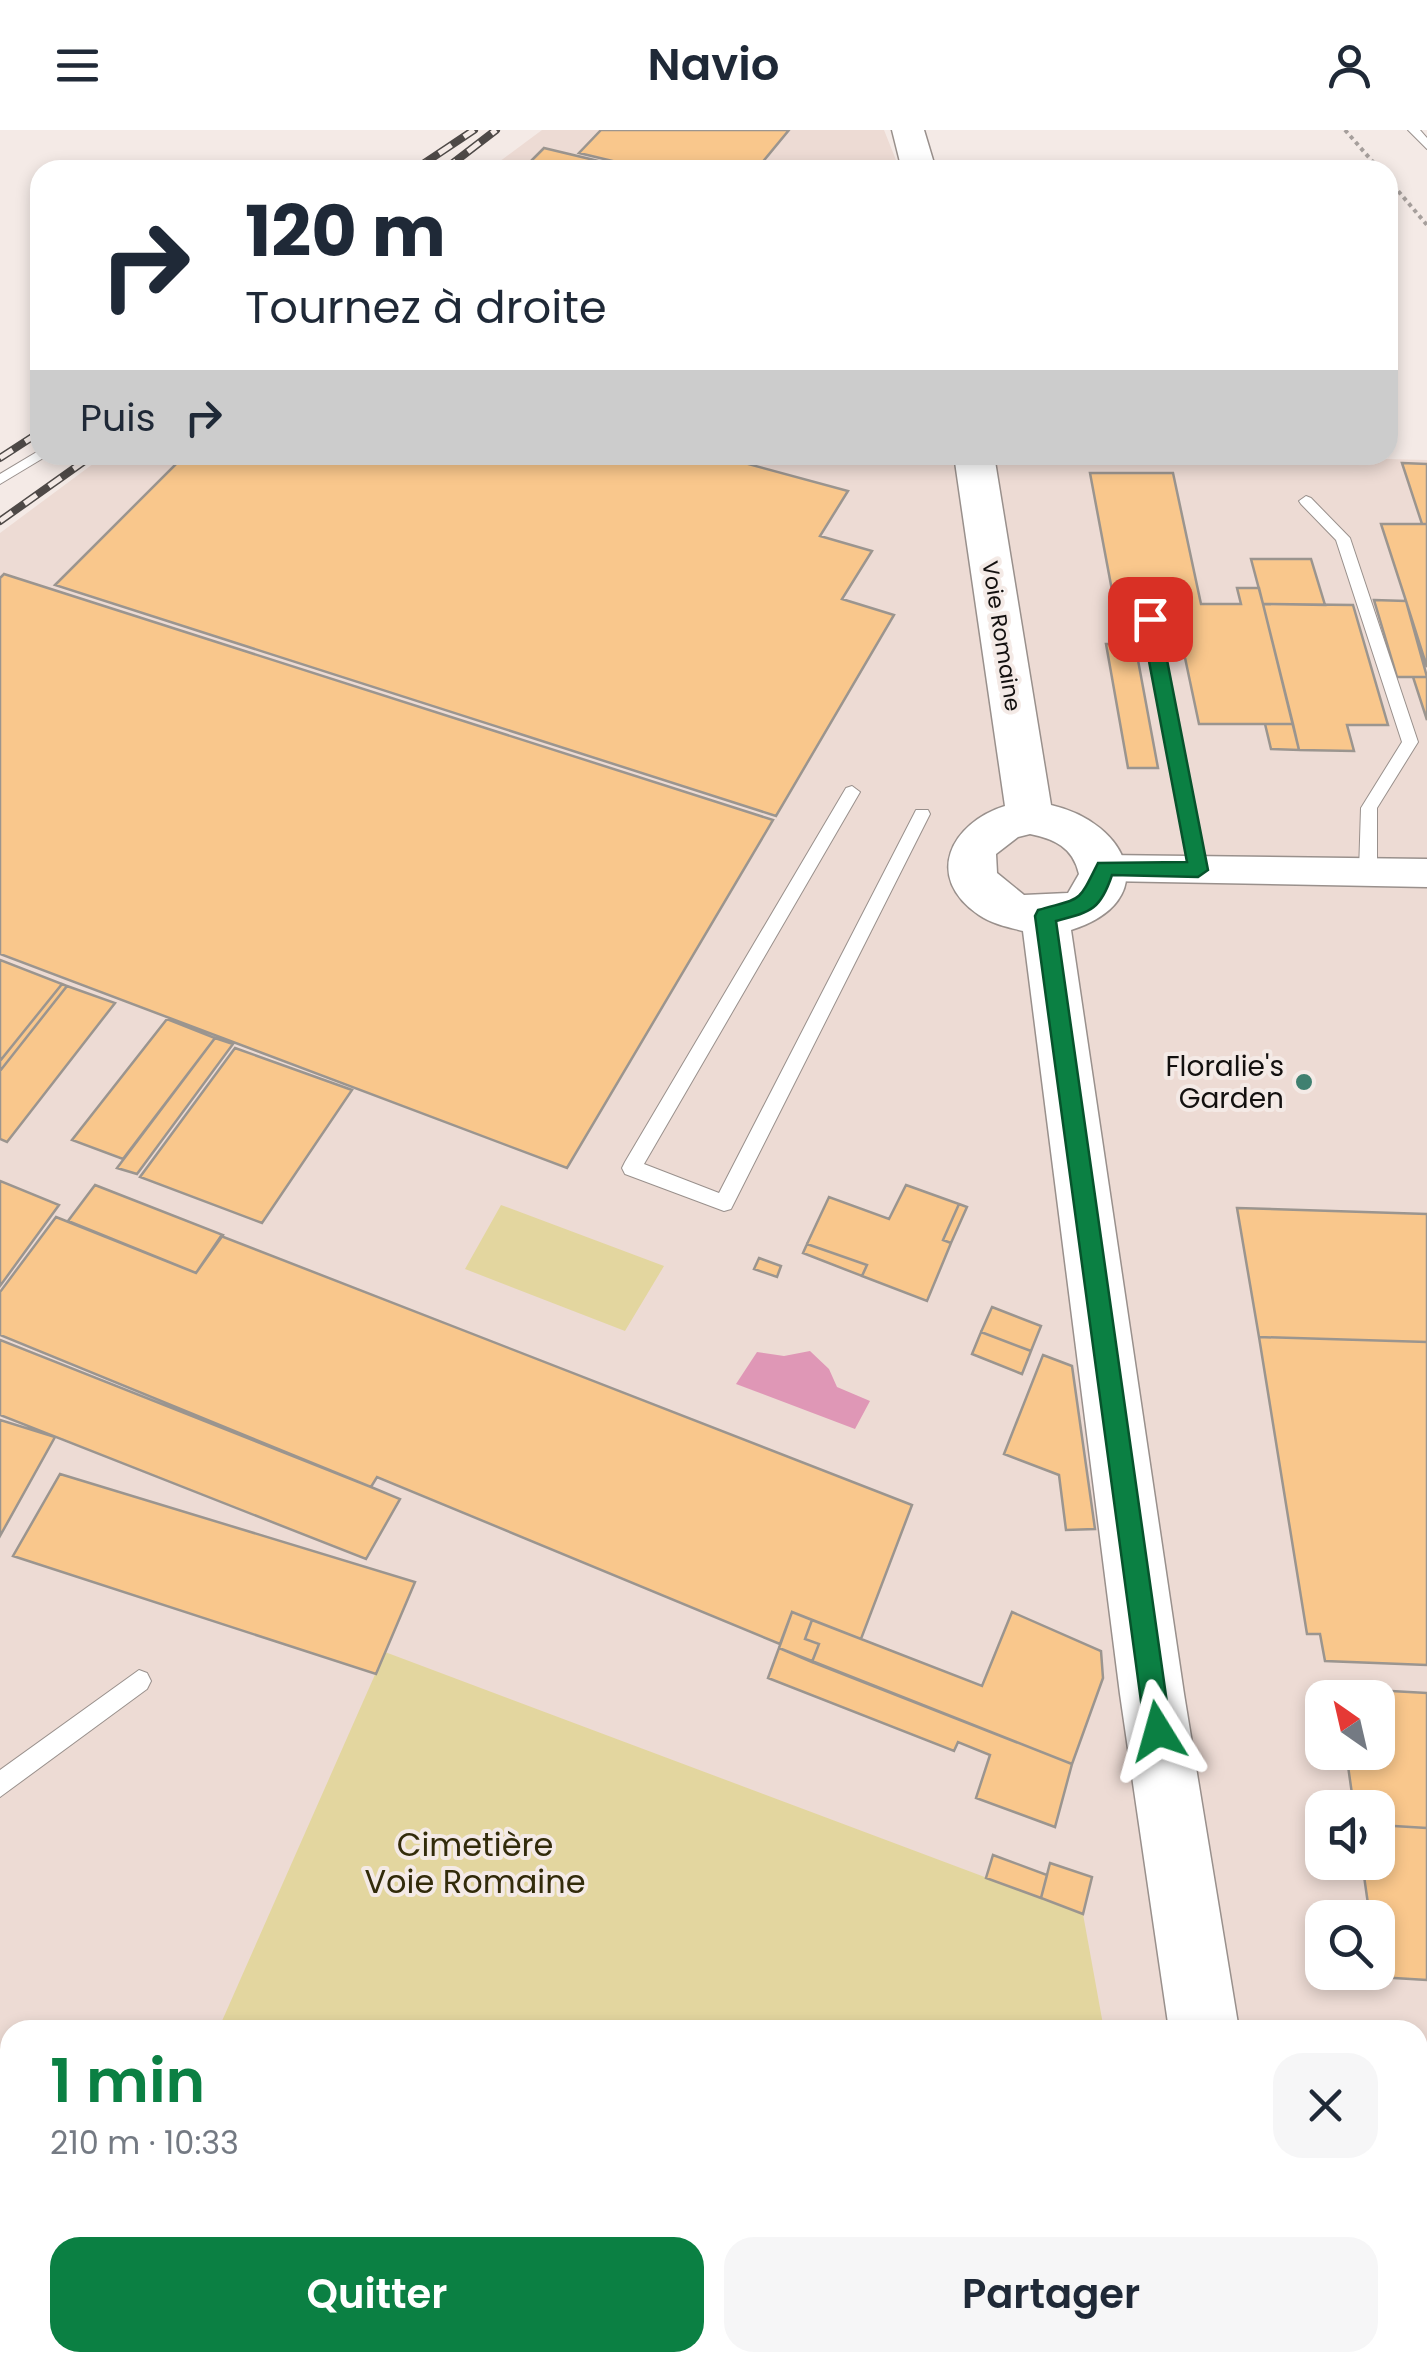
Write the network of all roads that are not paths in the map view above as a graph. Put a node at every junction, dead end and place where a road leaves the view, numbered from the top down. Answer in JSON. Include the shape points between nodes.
{"nodes":[{"id":1,"x":908,"y":130,"type":"edge"},
{"id":2,"x":1414,"y":130,"type":"edge"},
{"id":3,"x":1427,"y":145,"type":"edge"},
{"id":4,"x":916,"y":160,"type":"edge"},
{"id":5,"x":30,"y":460,"type":"edge"},
{"id":6,"x":976,"y":465,"type":"edge"},
{"id":7,"x":0,"y":480,"type":"edge"},
{"id":8,"x":1306,"y":501,"type":"dead end"},
{"id":9,"x":1150,"y":619,"type":"dead end"},
{"id":10,"x":852,"y":792,"type":"dead end"},
{"id":11,"x":922,"y":814,"type":"dead end"},
{"id":12,"x":1030,"y":817,"type":"junction"},
{"id":13,"x":1104,"y":868,"type":"junction"},
{"id":14,"x":1198,"y":870,"type":"junction"},
{"id":15,"x":1368,"y":872,"type":"junction"},
{"id":16,"x":1427,"y":874,"type":"edge"},
{"id":17,"x":1045,"y":916,"type":"junction"},
{"id":18,"x":139,"y":1682,"type":"dead end"},
{"id":19,"x":0,"y":1785,"type":"edge"},
{"id":20,"x":1202,"y":2020,"type":"edge"}],
"edges":[{"from":1,"to":4,"type":"main road"},
{"from":2,"to":3,"type":"lane"},
{"from":5,"to":7,"type":"lane"},
{"from":6,"to":12,"type":"main road","name":"Voie Romaine"},
{"from":8,"to":15,"type":"lane","via":[[1344,538],[1410,742],[1368,808]]},
{"from":9,"to":14,"type":"lane"},
{"from":10,"to":11,"type":"lane","via":[[632,1168],[724,1202]]},
{"from":12,"to":13,"type":"main road","via":[[1088,838]]},
{"from":12,"to":17,"type":"main road","via":[[984,834],[970,862],[974,879],[1002,906]]},
{"from":13,"to":14,"type":"street"},
{"from":13,"to":17,"type":"main road","via":[[1095,896]]},
{"from":14,"to":15,"type":"street"},
{"from":15,"to":16,"type":"street"},
{"from":17,"to":20,"type":"main road"},
{"from":18,"to":19,"type":"lane"}]}
